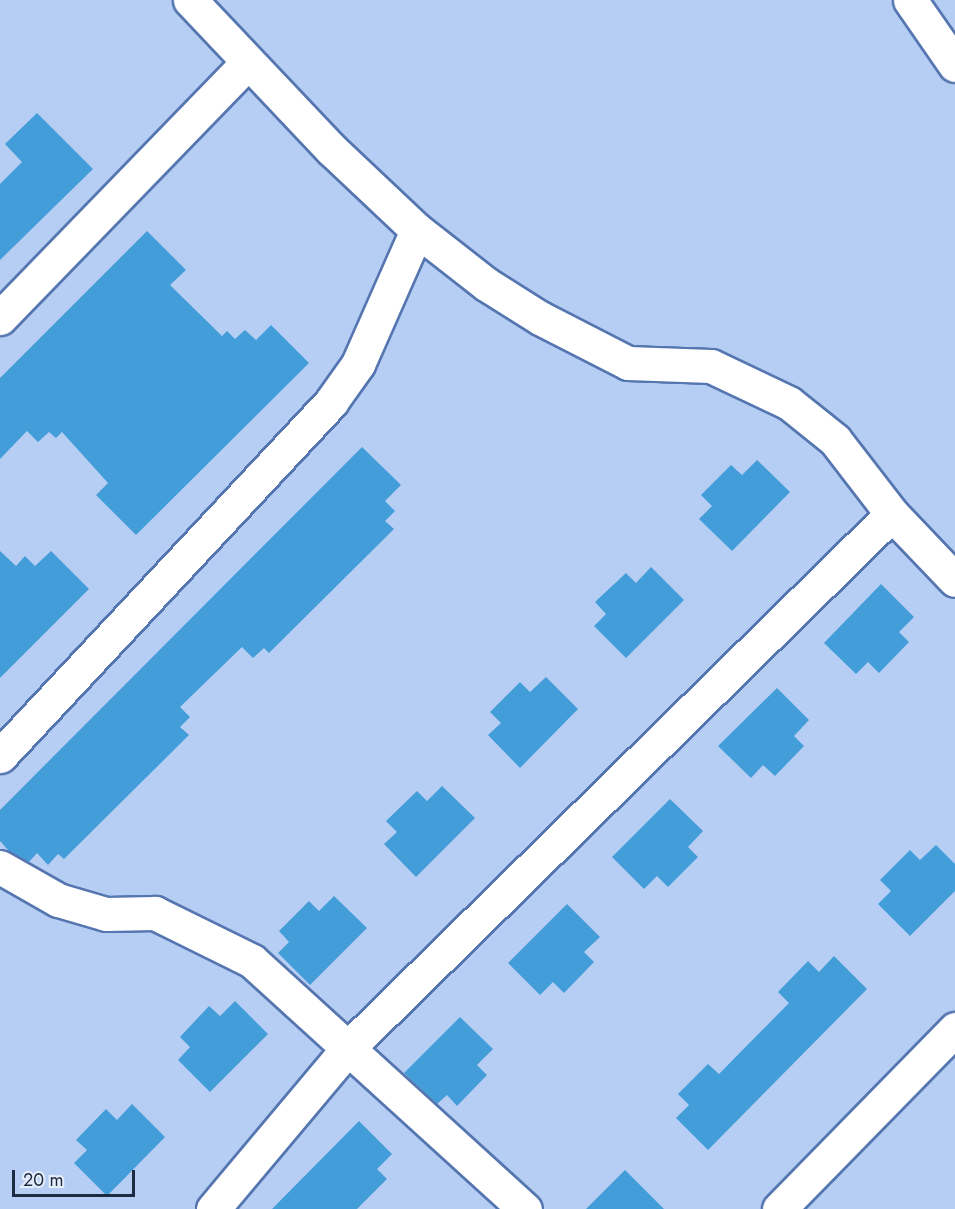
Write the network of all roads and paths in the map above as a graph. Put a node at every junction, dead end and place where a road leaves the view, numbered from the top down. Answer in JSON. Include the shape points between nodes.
{"nodes":[{"id":1,"x":190,"y":0,"type":"edge"},
{"id":2,"x":910,"y":0,"type":"edge"},
{"id":3,"x":247,"y":63,"type":"junction"},
{"id":4,"x":955,"y":65,"type":"edge"},
{"id":5,"x":417,"y":230,"type":"junction"},
{"id":6,"x":0,"y":318,"type":"edge"},
{"id":7,"x":892,"y":514,"type":"junction"},
{"id":8,"x":955,"y":580,"type":"edge"},
{"id":9,"x":0,"y":756,"type":"edge"},
{"id":10,"x":0,"y":867,"type":"edge"},
{"id":11,"x":955,"y":1029,"type":"edge"},
{"id":12,"x":348,"y":1048,"type":"junction"},
{"id":13,"x":213,"y":1209,"type":"edge"},
{"id":14,"x":525,"y":1209,"type":"edge"},
{"id":15,"x":779,"y":1209,"type":"edge"}],
"edges":[{"from":1,"to":3,"type":"street"},
{"from":2,"to":4,"type":"street"},
{"from":3,"to":5,"type":"street"},
{"from":3,"to":6,"type":"street"},
{"from":5,"to":7,"type":"street","via":[[486,284],[540,318],[628,363],[711,366],[789,403],[835,440]]},
{"from":5,"to":9,"type":"street","via":[[358,364],[332,402]]},
{"from":7,"to":8,"type":"street"},
{"from":7,"to":12,"type":"street"},
{"from":10,"to":12,"type":"street","via":[[58,900],[106,914],[155,913],[188,927],[252,961]]},
{"from":11,"to":15,"type":"street"},
{"from":12,"to":13,"type":"street"},
{"from":12,"to":14,"type":"street"}]}
